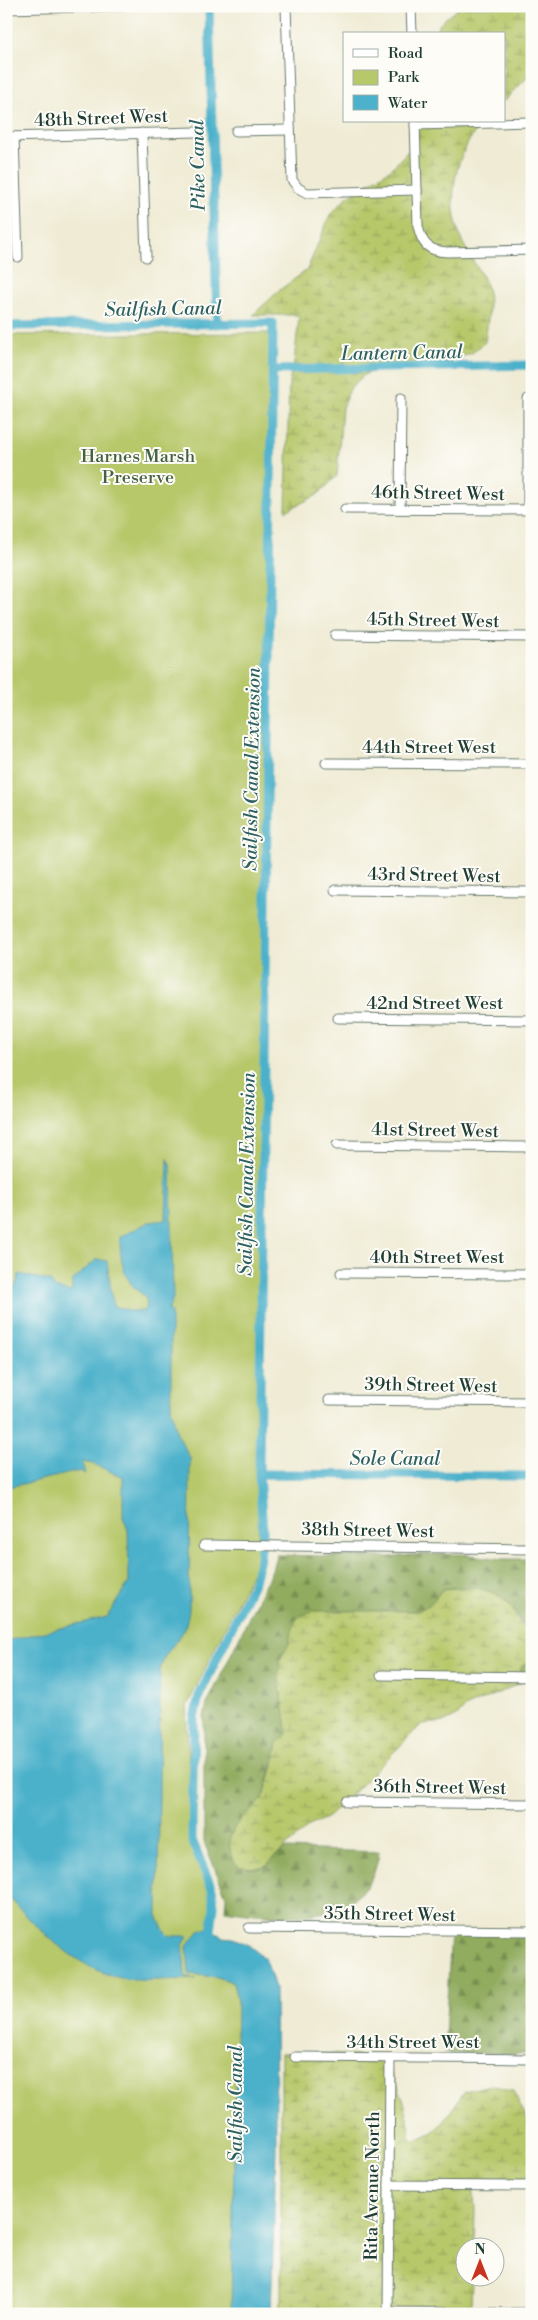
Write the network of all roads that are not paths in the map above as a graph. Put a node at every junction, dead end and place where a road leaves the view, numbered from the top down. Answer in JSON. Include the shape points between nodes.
{"nodes":[{"id":1,"x":121,"y":6,"type":"edge"},
{"id":2,"x":286,"y":6,"type":"edge"},
{"id":3,"x":411,"y":6,"type":"edge"},
{"id":4,"x":6,"y":9,"type":"edge"},
{"id":5,"x":412,"y":32,"type":"edge"},
{"id":6,"x":532,"y":122,"type":"edge"},
{"id":7,"x":415,"y":123,"type":"edge"},
{"id":8,"x":290,"y":130,"type":"junction"},
{"id":9,"x":236,"y":131,"type":"dead end"},
{"id":10,"x":196,"y":132,"type":"dead end"},
{"id":11,"x":142,"y":133,"type":"junction"},
{"id":12,"x":10,"y":137,"type":"edge"},
{"id":13,"x":417,"y":190,"type":"junction"},
{"id":14,"x":532,"y":250,"type":"edge"},
{"id":15,"x":18,"y":257,"type":"dead end"},
{"id":16,"x":146,"y":257,"type":"dead end"},
{"id":17,"x":401,"y":398,"type":"dead end"},
{"id":18,"x":528,"y":399,"type":"dead end"},
{"id":19,"x":345,"y":508,"type":"dead end"},
{"id":20,"x":400,"y":509,"type":"junction"},
{"id":21,"x":530,"y":510,"type":"edge"},
{"id":22,"x":335,"y":635,"type":"dead end"},
{"id":23,"x":532,"y":637,"type":"edge"},
{"id":24,"x":326,"y":763,"type":"dead end"},
{"id":25,"x":532,"y":764,"type":"edge"},
{"id":26,"x":336,"y":890,"type":"dead end"},
{"id":27,"x":532,"y":892,"type":"edge"},
{"id":28,"x":338,"y":1018,"type":"dead end"},
{"id":29,"x":532,"y":1020,"type":"edge"},
{"id":30,"x":337,"y":1145,"type":"dead end"},
{"id":31,"x":532,"y":1147,"type":"edge"},
{"id":32,"x":341,"y":1273,"type":"dead end"},
{"id":33,"x":532,"y":1274,"type":"edge"},
{"id":34,"x":329,"y":1400,"type":"dead end"},
{"id":35,"x":532,"y":1402,"type":"edge"},
{"id":36,"x":204,"y":1545,"type":"dead end"},
{"id":37,"x":532,"y":1549,"type":"edge"},
{"id":38,"x":382,"y":1675,"type":"dead end"},
{"id":39,"x":532,"y":1677,"type":"edge"},
{"id":40,"x":347,"y":1802,"type":"dead end"},
{"id":41,"x":532,"y":1804,"type":"edge"},
{"id":42,"x":249,"y":1928,"type":"dead end"},
{"id":43,"x":532,"y":1932,"type":"edge"},
{"id":44,"x":294,"y":2057,"type":"dead end"},
{"id":45,"x":390,"y":2058,"type":"junction"},
{"id":46,"x":532,"y":2059,"type":"edge"},
{"id":47,"x":388,"y":2185,"type":"junction"},
{"id":48,"x":532,"y":2186,"type":"edge"},
{"id":49,"x":388,"y":2313,"type":"edge"},
{"id":50,"x":532,"y":2313,"type":"edge"}],
"edges":[{"from":1,"to":4,"type":"street"},
{"from":2,"to":8,"type":"street"},
{"from":3,"to":5,"type":"street"},
{"from":6,"to":7,"type":"street"},
{"from":7,"to":13,"type":"street"},
{"from":8,"to":9,"type":"street"},
{"from":8,"to":13,"type":"street","via":[[292,180],[298,188],[307,192]]},
{"from":10,"to":11,"type":"street","name":"48th Street West"},
{"from":11,"to":12,"type":"street","name":"48th Street West"},
{"from":11,"to":16,"type":"street"},
{"from":12,"to":15,"type":"street"},
{"from":13,"to":14,"type":"street","via":[[418,226],[422,241],[428,248],[436,252]]},
{"from":17,"to":20,"type":"street"},
{"from":18,"to":21,"type":"street"},
{"from":19,"to":20,"type":"street","name":"46th Street West"},
{"from":20,"to":21,"type":"street","name":"46th Street West"},
{"from":22,"to":23,"type":"street","name":"45th Street West"},
{"from":24,"to":25,"type":"street","name":"44th Street West"},
{"from":26,"to":27,"type":"street","name":"43rd Street West"},
{"from":28,"to":29,"type":"street","name":"42nd Street West"},
{"from":30,"to":31,"type":"street","name":"41st Street West"},
{"from":32,"to":33,"type":"street","name":"40th Street West"},
{"from":34,"to":35,"type":"street","name":"39th Street West"},
{"from":36,"to":37,"type":"street","name":"38th Street West"},
{"from":38,"to":39,"type":"street"},
{"from":40,"to":41,"type":"street","name":"36th Street West"},
{"from":42,"to":43,"type":"street","name":"35th Street West"},
{"from":44,"to":45,"type":"street","name":"34th Street West"},
{"from":45,"to":46,"type":"street","name":"34th Street West"},
{"from":45,"to":47,"type":"street","name":"Rita Avenue North"},
{"from":47,"to":48,"type":"street"},
{"from":47,"to":49,"type":"street","name":"Rita Avenue North"},
{"from":49,"to":50,"type":"street"}]}
